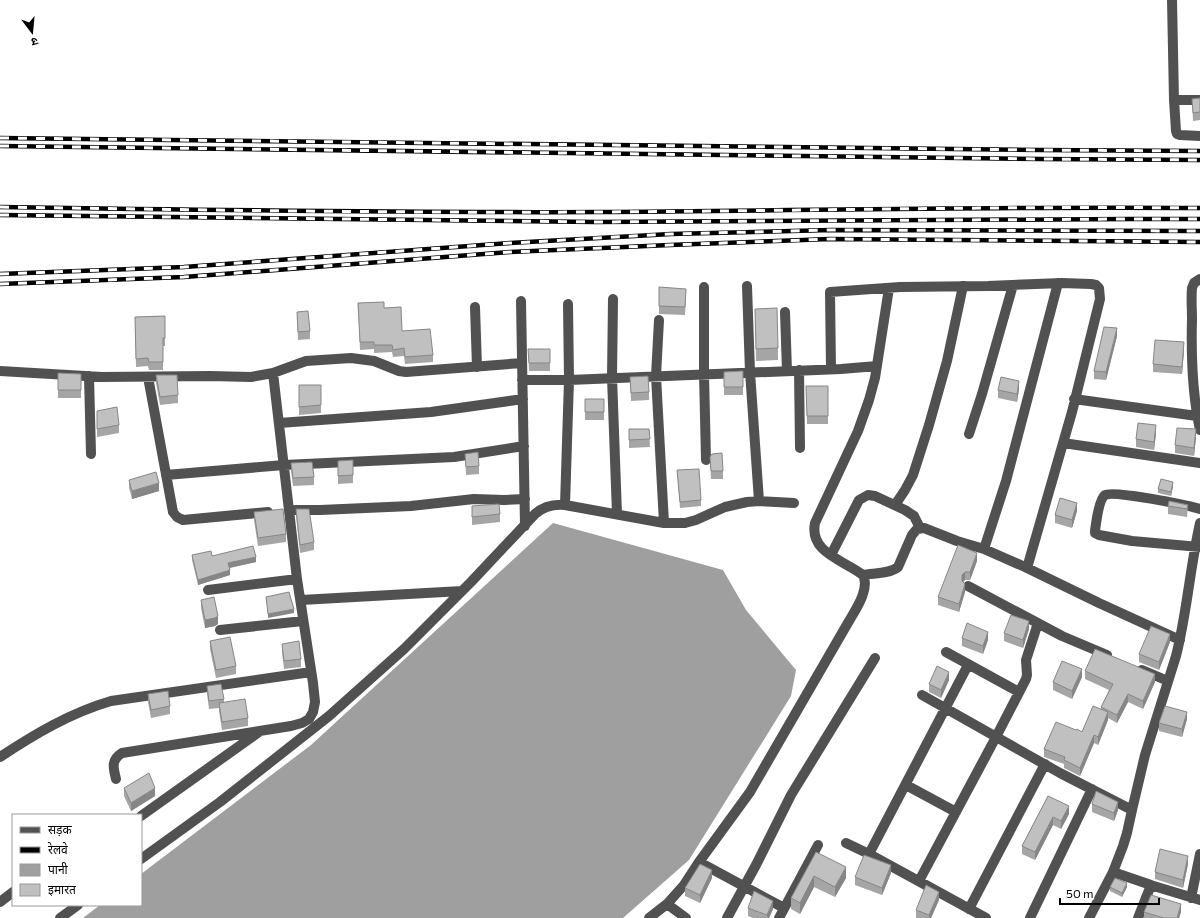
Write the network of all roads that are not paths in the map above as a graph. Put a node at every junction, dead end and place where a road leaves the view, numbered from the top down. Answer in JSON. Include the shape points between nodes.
{"nodes":[{"id":1,"x":1172,"y":0,"type":"edge"},
{"id":2,"x":1174,"y":100,"type":"junction"},
{"id":3,"x":1200,"y":100,"type":"edge"},
{"id":4,"x":1200,"y":136,"type":"edge"},
{"id":5,"x":1200,"y":279,"type":"edge"},
{"id":6,"x":1058,"y":283,"type":"junction"},
{"id":7,"x":1013,"y":285,"type":"junction"},
{"id":8,"x":747,"y":286,"type":"dead end"},
{"id":9,"x":963,"y":286,"type":"junction"},
{"id":10,"x":704,"y":287,"type":"dead end"},
{"id":11,"x":889,"y":288,"type":"junction"},
{"id":12,"x":613,"y":299,"type":"dead end"},
{"id":13,"x":521,"y":301,"type":"dead end"},
{"id":14,"x":568,"y":304,"type":"dead end"},
{"id":15,"x":475,"y":307,"type":"dead end"},
{"id":16,"x":785,"y":312,"type":"dead end"},
{"id":17,"x":1196,"y":315,"type":"edge"},
{"id":18,"x":659,"y":320,"type":"dead end"},
{"id":19,"x":522,"y":363,"type":"junction"},
{"id":20,"x":877,"y":366,"type":"junction"},
{"id":21,"x":477,"y":367,"type":"junction"},
{"id":22,"x":832,"y":369,"type":"junction"},
{"id":23,"x":800,"y":370,"type":"junction"},
{"id":24,"x":0,"y":371,"type":"edge"},
{"id":25,"x":786,"y":371,"type":"junction"},
{"id":26,"x":750,"y":372,"type":"junction"},
{"id":27,"x":273,"y":373,"type":"junction"},
{"id":28,"x":704,"y":374,"type":"junction"},
{"id":29,"x":89,"y":376,"type":"junction"},
{"id":30,"x":656,"y":376,"type":"junction"},
{"id":31,"x":148,"y":377,"type":"junction"},
{"id":32,"x":612,"y":377,"type":"junction"},
{"id":33,"x":522,"y":380,"type":"junction"},
{"id":34,"x":569,"y":380,"type":"junction"},
{"id":35,"x":523,"y":399,"type":"junction"},
{"id":36,"x":1074,"y":399,"type":"junction"},
{"id":37,"x":1197,"y":416,"type":"junction"},
{"id":38,"x":279,"y":423,"type":"junction"},
{"id":39,"x":1200,"y":430,"type":"edge"},
{"id":40,"x":969,"y":434,"type":"dead end"},
{"id":41,"x":1062,"y":443,"type":"junction"},
{"id":42,"x":524,"y":446,"type":"junction"},
{"id":43,"x":800,"y":448,"type":"dead end"},
{"id":44,"x":91,"y":454,"type":"dead end"},
{"id":45,"x":706,"y":460,"type":"dead end"},
{"id":46,"x":1200,"y":463,"type":"edge"},
{"id":47,"x":284,"y":465,"type":"junction"},
{"id":48,"x":166,"y":475,"type":"junction"},
{"id":49,"x":525,"y":499,"type":"junction"},
{"id":50,"x":759,"y":501,"type":"junction"},
{"id":51,"x":794,"y":503,"type":"dead end"},
{"id":52,"x":565,"y":505,"type":"junction"},
{"id":53,"x":895,"y":505,"type":"junction"},
{"id":54,"x":1200,"y":509,"type":"edge"},
{"id":55,"x":289,"y":510,"type":"junction"},
{"id":56,"x":617,"y":514,"type":"junction"},
{"id":57,"x":664,"y":523,"type":"junction"},
{"id":58,"x":1200,"y":523,"type":"edge"},
{"id":59,"x":525,"y":526,"type":"junction"},
{"id":60,"x":920,"y":528,"type":"junction"},
{"id":61,"x":1197,"y":546,"type":"edge"},
{"id":62,"x":984,"y":549,"type":"junction"},
{"id":63,"x":831,"y":555,"type":"junction"},
{"id":64,"x":1028,"y":568,"type":"junction"},
{"id":65,"x":863,"y":574,"type":"junction"},
{"id":66,"x":297,"y":579,"type":"junction"},
{"id":67,"x":968,"y":586,"type":"dead end"},
{"id":68,"x":208,"y":590,"type":"dead end"},
{"id":69,"x":462,"y":591,"type":"junction"},
{"id":70,"x":300,"y":600,"type":"junction"},
{"id":71,"x":303,"y":621,"type":"junction"},
{"id":72,"x":1038,"y":623,"type":"junction"},
{"id":73,"x":220,"y":630,"type":"dead end"},
{"id":74,"x":1180,"y":640,"type":"junction"},
{"id":75,"x":946,"y":652,"type":"dead end"},
{"id":76,"x":875,"y":658,"type":"dead end"},
{"id":77,"x":1118,"y":660,"type":"edge"},
{"id":78,"x":968,"y":665,"type":"junction"},
{"id":79,"x":1132,"y":666,"type":"edge"},
{"id":80,"x":311,"y":672,"type":"junction"},
{"id":81,"x":1168,"y":681,"type":"junction"},
{"id":82,"x":1019,"y":692,"type":"junction"},
{"id":83,"x":922,"y":695,"type":"dead end"},
{"id":84,"x":946,"y":708,"type":"junction"},
{"id":85,"x":260,"y":731,"type":"junction"},
{"id":86,"x":996,"y":737,"type":"junction"},
{"id":87,"x":0,"y":757,"type":"edge"},
{"id":88,"x":1045,"y":764,"type":"junction"},
{"id":89,"x":116,"y":779,"type":"dead end"},
{"id":90,"x":906,"y":785,"type":"junction"},
{"id":91,"x":1092,"y":789,"type":"junction"},
{"id":92,"x":1132,"y":810,"type":"junction"},
{"id":93,"x":956,"y":812,"type":"junction"},
{"id":94,"x":142,"y":815,"type":"edge"},
{"id":95,"x":846,"y":843,"type":"dead end"},
{"id":96,"x":818,"y":845,"type":"dead end"},
{"id":97,"x":869,"y":854,"type":"junction"},
{"id":98,"x":1200,"y":854,"type":"edge"},
{"id":99,"x":142,"y":858,"type":"edge"},
{"id":100,"x":699,"y":862,"type":"junction"},
{"id":101,"x":1113,"y":872,"type":"junction"},
{"id":102,"x":919,"y":881,"type":"junction"},
{"id":103,"x":1147,"y":884,"type":"junction"},
{"id":104,"x":744,"y":886,"type":"junction"},
{"id":105,"x":12,"y":893,"type":"edge"},
{"id":106,"x":1196,"y":899,"type":"edge"},
{"id":107,"x":0,"y":902,"type":"edge"},
{"id":108,"x":667,"y":904,"type":"junction"},
{"id":109,"x":77,"y":906,"type":"edge"},
{"id":110,"x":784,"y":908,"type":"junction"},
{"id":111,"x":969,"y":909,"type":"junction"},
{"id":112,"x":60,"y":918,"type":"edge"},
{"id":113,"x":649,"y":918,"type":"edge"},
{"id":114,"x":686,"y":918,"type":"edge"},
{"id":115,"x":727,"y":918,"type":"edge"},
{"id":116,"x":779,"y":918,"type":"edge"},
{"id":117,"x":986,"y":918,"type":"edge"},
{"id":118,"x":1030,"y":918,"type":"edge"},
{"id":119,"x":1089,"y":918,"type":"edge"},
{"id":120,"x":1138,"y":918,"type":"edge"}],
"edges":[{"from":1,"to":2,"type":"street"},
{"from":2,"to":3,"type":"street"},
{"from":2,"to":4,"type":"street","via":[[1177,134]]},
{"from":5,"to":17,"type":"street","via":[[1192,288]]},
{"from":6,"to":7,"type":"street"},
{"from":6,"to":36,"type":"street","via":[[1096,285],[1100,292]]},
{"from":6,"to":62,"type":"street","via":[[1006,481]]},
{"from":7,"to":9,"type":"street"},
{"from":7,"to":40,"type":"street"},
{"from":8,"to":26,"type":"street"},
{"from":9,"to":11,"type":"street"},
{"from":9,"to":53,"type":"street","via":[[947,361],[929,425],[913,475]]},
{"from":10,"to":28,"type":"street"},
{"from":11,"to":20,"type":"street"},
{"from":11,"to":22,"type":"street","via":[[830,292]]},
{"from":12,"to":32,"type":"street"},
{"from":13,"to":19,"type":"street"},
{"from":14,"to":34,"type":"street"},
{"from":15,"to":21,"type":"street"},
{"from":16,"to":25,"type":"street"},
{"from":17,"to":37,"type":"street","via":[[1191,338]]},
{"from":18,"to":30,"type":"street"},
{"from":19,"to":21,"type":"street"},
{"from":19,"to":33,"type":"street"},
{"from":20,"to":22,"type":"street"},
{"from":20,"to":63,"type":"street","via":[[858,431],[813,530],[819,545]]},
{"from":21,"to":27,"type":"street","via":[[406,372],[350,358],[306,361]]},
{"from":22,"to":23,"type":"street"},
{"from":23,"to":25,"type":"street"},
{"from":23,"to":43,"type":"street"},
{"from":24,"to":29,"type":"street"},
{"from":25,"to":26,"type":"street"},
{"from":26,"to":28,"type":"street"},
{"from":26,"to":50,"type":"street"},
{"from":27,"to":31,"type":"street","via":[[251,377]]},
{"from":27,"to":38,"type":"street"},
{"from":28,"to":30,"type":"street"},
{"from":28,"to":45,"type":"street"},
{"from":29,"to":31,"type":"street"},
{"from":29,"to":44,"type":"street"},
{"from":30,"to":32,"type":"street"},
{"from":30,"to":57,"type":"street"},
{"from":31,"to":48,"type":"street"},
{"from":32,"to":34,"type":"street"},
{"from":32,"to":56,"type":"street"},
{"from":33,"to":34,"type":"street"},
{"from":33,"to":35,"type":"street"},
{"from":34,"to":52,"type":"street"},
{"from":35,"to":38,"type":"street","via":[[431,412]]},
{"from":35,"to":42,"type":"street"},
{"from":36,"to":37,"type":"street"},
{"from":36,"to":41,"type":"street"},
{"from":37,"to":39,"type":"street"},
{"from":38,"to":47,"type":"street"},
{"from":41,"to":46,"type":"street"},
{"from":41,"to":64,"type":"street"},
{"from":42,"to":47,"type":"street","via":[[454,457]]},
{"from":42,"to":49,"type":"street"},
{"from":47,"to":48,"type":"street"},
{"from":47,"to":55,"type":"street"},
{"from":48,"to":55,"type":"street","via":[[173,512],[180,519]]},
{"from":49,"to":55,"type":"street"},
{"from":49,"to":59,"type":"street"},
{"from":50,"to":51,"type":"street"},
{"from":50,"to":57,"type":"street","via":[[725,507],[685,523]]},
{"from":52,"to":56,"type":"street"},
{"from":52,"to":59,"type":"street","via":[[552,505],[539,510]]},
{"from":53,"to":60,"type":"street","via":[[911,514]]},
{"from":53,"to":63,"type":"street","via":[[872,495],[861,498]]},
{"from":54,"to":61,"type":"street","via":[[1144,498],[1106,495],[1101,501],[1095,531],[1099,535],[1132,541]]},
{"from":55,"to":66,"type":"street"},
{"from":56,"to":57,"type":"street"},
{"from":58,"to":61,"type":"street"},
{"from":59,"to":69,"type":"street"},
{"from":60,"to":62,"type":"street"},
{"from":60,"to":65,"type":"street","via":[[914,531],[897,569]]},
{"from":61,"to":74,"type":"street"},
{"from":62,"to":64,"type":"street"},
{"from":63,"to":65,"type":"street"},
{"from":64,"to":74,"type":"street"},
{"from":65,"to":100,"type":"street","via":[[863,593],[849,621],[750,792]]},
{"from":66,"to":68,"type":"street"},
{"from":66,"to":70,"type":"street"},
{"from":67,"to":72,"type":"street"},
{"from":69,"to":70,"type":"street"},
{"from":69,"to":99,"type":"street","via":[[404,649],[330,716],[220,802]]},
{"from":70,"to":71,"type":"street"},
{"from":71,"to":73,"type":"street"},
{"from":71,"to":80,"type":"street"},
{"from":72,"to":77,"type":"street"},
{"from":72,"to":82,"type":"street","via":[[1026,660],[1027,676]]},
{"from":74,"to":81,"type":"street"},
{"from":75,"to":78,"type":"street"},
{"from":76,"to":104,"type":"street","via":[[791,795]]},
{"from":78,"to":82,"type":"street"},
{"from":78,"to":84,"type":"street"},
{"from":79,"to":81,"type":"street"},
{"from":80,"to":85,"type":"street","via":[[315,702],[309,718],[291,726]]},
{"from":80,"to":87,"type":"street","via":[[111,701],[85,709],[53,725]]},
{"from":81,"to":92,"type":"street"},
{"from":82,"to":86,"type":"street"},
{"from":83,"to":84,"type":"street"},
{"from":84,"to":86,"type":"street"},
{"from":84,"to":90,"type":"street"},
{"from":85,"to":89,"type":"street","via":[[122,753],[114,761]]},
{"from":85,"to":94,"type":"street"},
{"from":86,"to":88,"type":"street"},
{"from":86,"to":93,"type":"street"},
{"from":88,"to":91,"type":"street"},
{"from":88,"to":111,"type":"street"},
{"from":90,"to":93,"type":"street"},
{"from":90,"to":97,"type":"street"},
{"from":91,"to":92,"type":"street"},
{"from":91,"to":118,"type":"street"},
{"from":92,"to":101,"type":"street"},
{"from":93,"to":102,"type":"street"},
{"from":95,"to":97,"type":"street"},
{"from":96,"to":110,"type":"street"},
{"from":97,"to":102,"type":"street"},
{"from":98,"to":106,"type":"street"},
{"from":100,"to":104,"type":"street"},
{"from":100,"to":108,"type":"street","via":[[684,885]]},
{"from":101,"to":103,"type":"street"},
{"from":101,"to":119,"type":"street"},
{"from":102,"to":111,"type":"street"},
{"from":103,"to":106,"type":"street"},
{"from":103,"to":120,"type":"street","via":[[1151,885]]},
{"from":104,"to":110,"type":"street"},
{"from":104,"to":115,"type":"street"},
{"from":105,"to":107,"type":"street"},
{"from":108,"to":113,"type":"street"},
{"from":108,"to":114,"type":"street"},
{"from":109,"to":112,"type":"street"},
{"from":110,"to":116,"type":"street"},
{"from":111,"to":117,"type":"street"}]}
